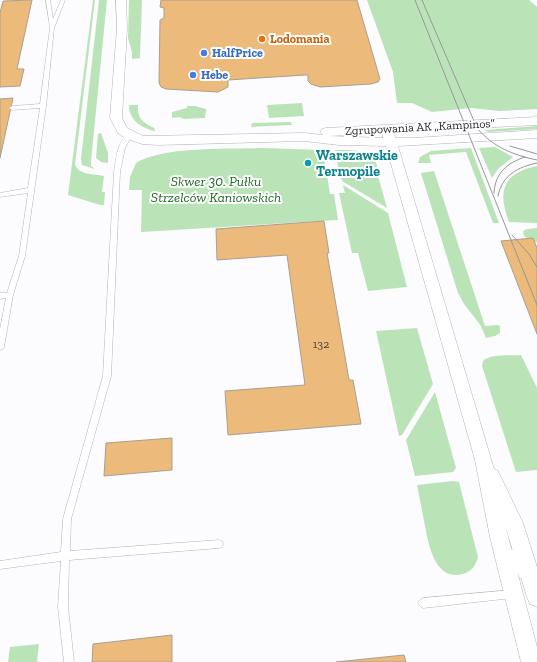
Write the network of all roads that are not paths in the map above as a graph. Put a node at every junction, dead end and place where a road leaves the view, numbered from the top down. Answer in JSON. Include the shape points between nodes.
{"nodes":[{"id":1,"x":48,"y":0,"type":"edge"},
{"id":2,"x":63,"y":0,"type":"edge"},
{"id":3,"x":121,"y":0,"type":"edge"},
{"id":4,"x":52,"y":28,"type":"junction"},
{"id":5,"x":43,"y":106,"type":"junction"},
{"id":6,"x":12,"y":108,"type":"dead end"},
{"id":7,"x":537,"y":121,"type":"edge"},
{"id":8,"x":537,"y":134,"type":"edge"},
{"id":9,"x":129,"y":135,"type":"junction"},
{"id":10,"x":389,"y":136,"type":"junction"},
{"id":11,"x":31,"y":190,"type":"junction"},
{"id":12,"x":0,"y":194,"type":"edge"},
{"id":13,"x":0,"y":296,"type":"edge"},
{"id":14,"x":10,"y":296,"type":"junction"},
{"id":15,"x":0,"y":347,"type":"edge"},
{"id":16,"x":484,"y":460,"type":"junction"},
{"id":17,"x":492,"y":508,"type":"junction"},
{"id":18,"x":219,"y":544,"type":"dead end"},
{"id":19,"x":64,"y":556,"type":"junction"},
{"id":20,"x":0,"y":565,"type":"edge"},
{"id":21,"x":536,"y":592,"type":"edge"},
{"id":22,"x":512,"y":594,"type":"junction"},
{"id":23,"x":423,"y":603,"type":"dead end"},
{"id":24,"x":69,"y":662,"type":"edge"},
{"id":25,"x":531,"y":662,"type":"edge"}],
"edges":[{"from":1,"to":4,"type":"lane"},
{"from":2,"to":4,"type":"lane"},
{"from":3,"to":9,"type":"street","via":[[122,28],[116,118],[122,130]]},
{"from":4,"to":5,"type":"lane"},
{"from":5,"to":6,"type":"lane"},
{"from":5,"to":11,"type":"lane"},
{"from":7,"to":10,"type":"street","name":"Zgrupowania AK „Kampinos”"},
{"from":8,"to":10,"type":"street","name":"Zgrupowania AK „Kampinos”","via":[[421,142]]},
{"from":9,"to":10,"type":"street","name":"Zgrupowania AK „Kampinos”","via":[[142,140],[158,141],[304,137],[339,141]]},
{"from":9,"to":19,"type":"lane","via":[[120,151],[117,172],[107,376],[67,519]]},
{"from":10,"to":16,"type":"street"},
{"from":11,"to":12,"type":"lane"},
{"from":11,"to":14,"type":"lane","via":[[22,256]]},
{"from":13,"to":14,"type":"lane"},
{"from":14,"to":15,"type":"lane"},
{"from":16,"to":17,"type":"street"},
{"from":16,"to":21,"type":"street","via":[[514,523]]},
{"from":17,"to":21,"type":"lane","via":[[518,568]]},
{"from":17,"to":22,"type":"street"},
{"from":18,"to":19,"type":"lane"},
{"from":19,"to":20,"type":"lane"},
{"from":19,"to":24,"type":"lane","via":[[63,607]]},
{"from":22,"to":23,"type":"lane"},
{"from":22,"to":25,"type":"street"}]}
